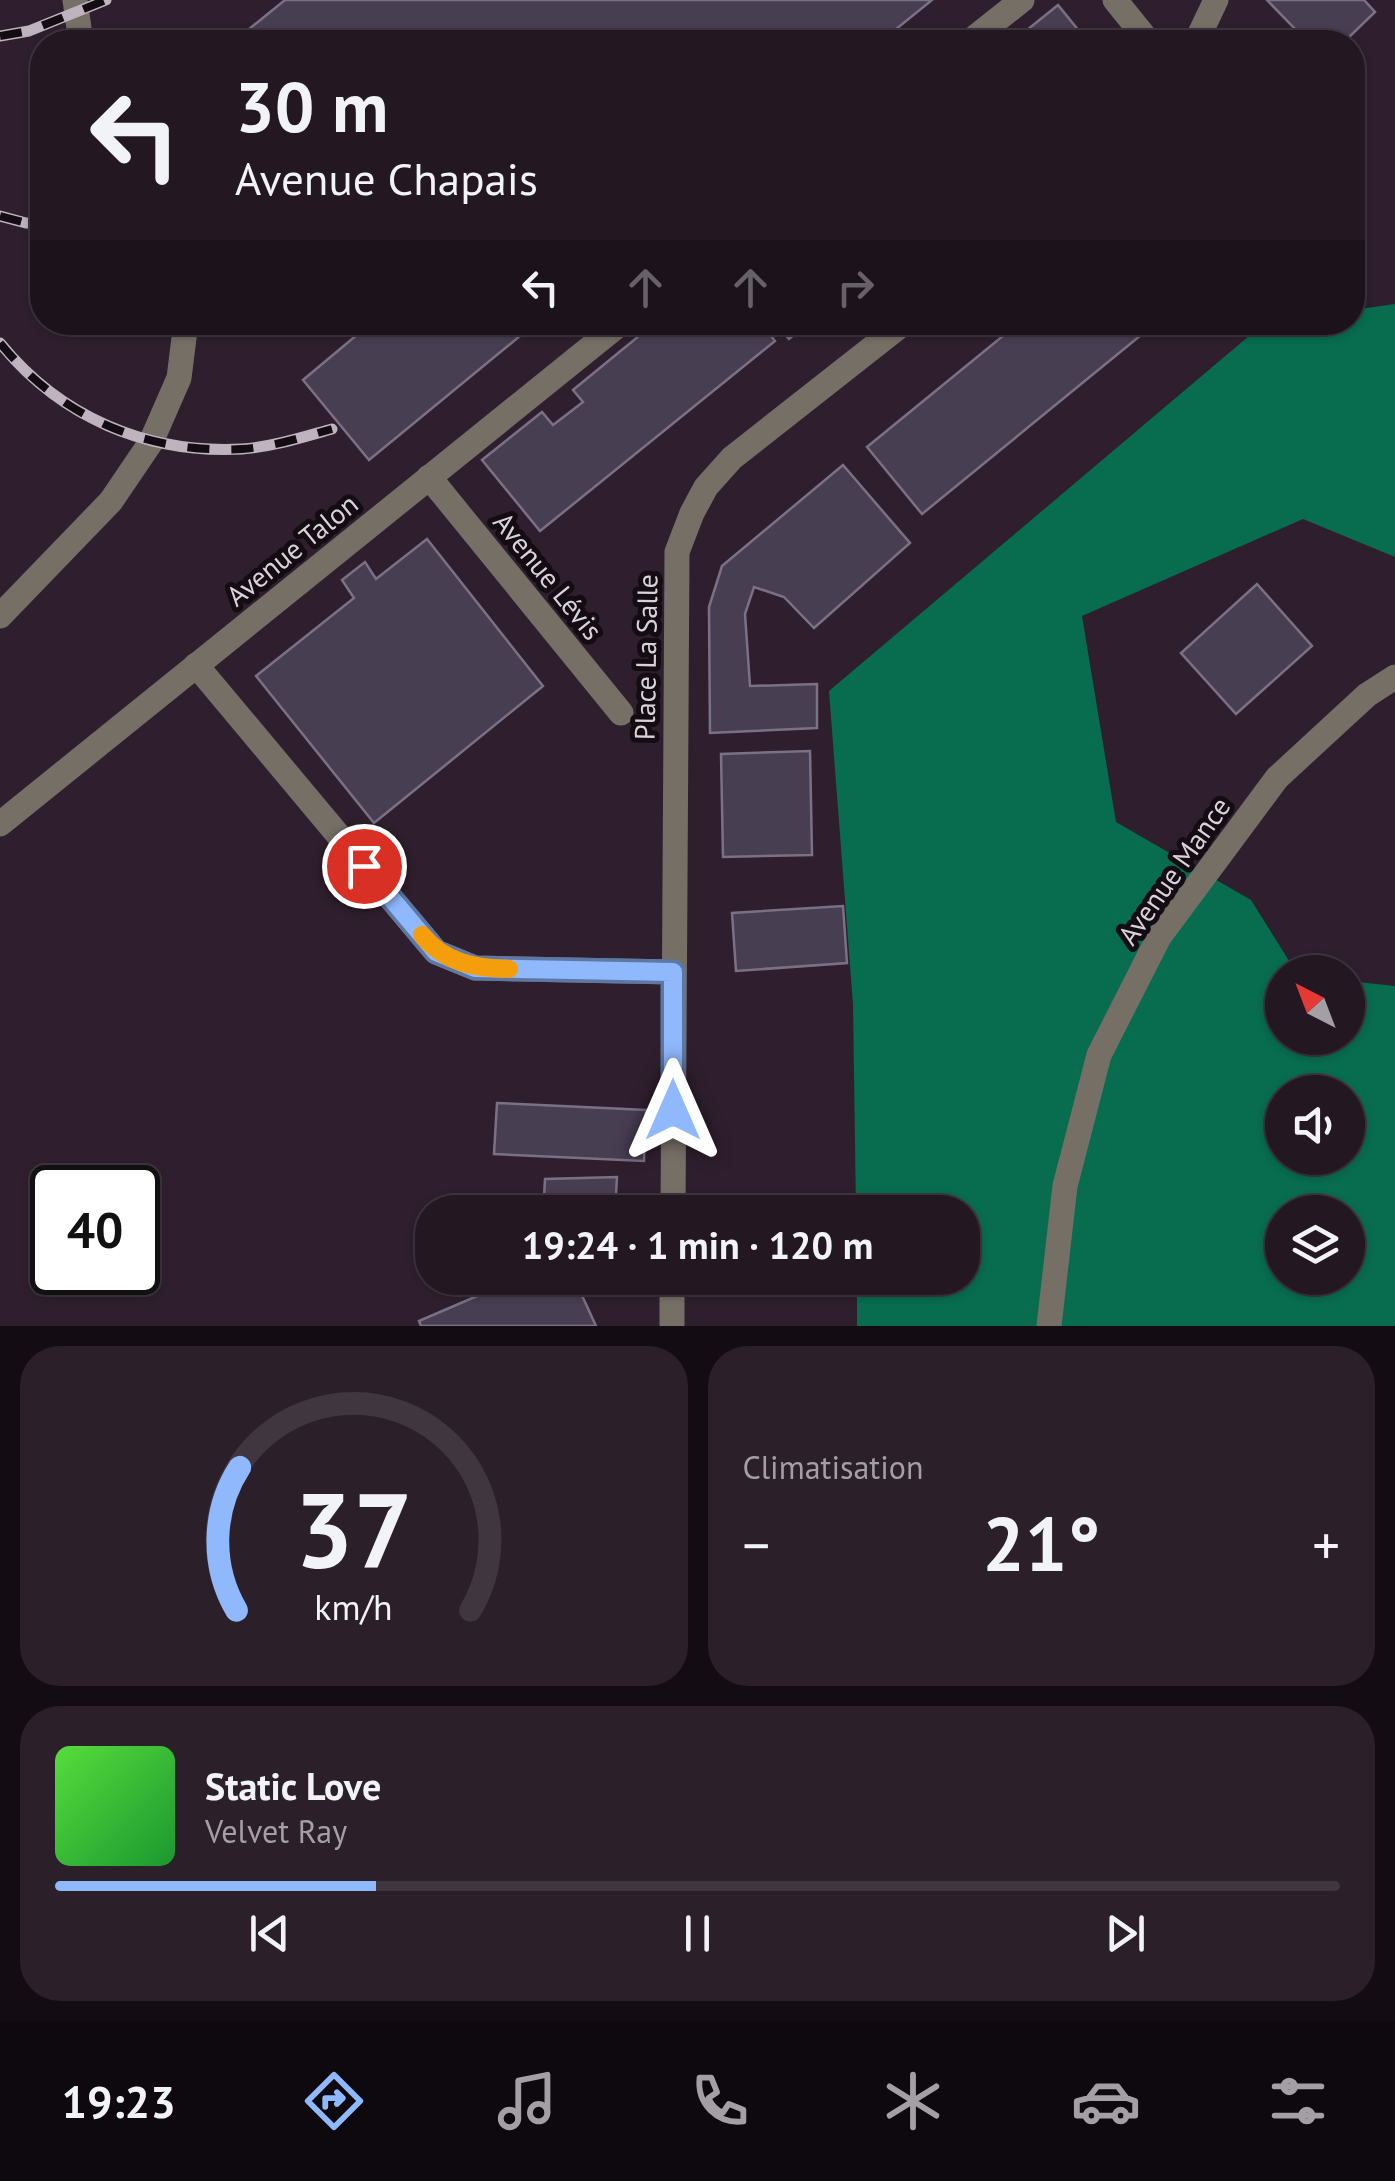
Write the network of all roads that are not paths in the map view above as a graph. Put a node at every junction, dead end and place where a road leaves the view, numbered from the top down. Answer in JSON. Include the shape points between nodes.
{"nodes":[{"id":1,"x":75,"y":0,"type":"edge"},
{"id":2,"x":1022,"y":0,"type":"edge"},
{"id":3,"x":1114,"y":0,"type":"edge"},
{"id":4,"x":1216,"y":0,"type":"edge"},
{"id":5,"x":79,"y":30,"type":"edge"},
{"id":6,"x":985,"y":30,"type":"edge"},
{"id":7,"x":1138,"y":30,"type":"edge"},
{"id":8,"x":1202,"y":30,"type":"edge"},
{"id":9,"x":184,"y":335,"type":"edge"},
{"id":10,"x":606,"y":335,"type":"edge"},
{"id":11,"x":889,"y":335,"type":"edge"},
{"id":12,"x":429,"y":478,"type":"junction"},
{"id":13,"x":0,"y":616,"type":"edge"},
{"id":14,"x":196,"y":666,"type":"junction"},
{"id":15,"x":1395,"y":677,"type":"edge"},
{"id":16,"x":621,"y":712,"type":"dead end"},
{"id":17,"x":0,"y":824,"type":"edge"},
{"id":18,"x":673,"y":972,"type":"junction"},
{"id":19,"x":672,"y":1195,"type":"edge"},
{"id":20,"x":672,"y":1295,"type":"edge"},
{"id":21,"x":672,"y":1326,"type":"edge"},
{"id":22,"x":1049,"y":1326,"type":"edge"}],
"edges":[{"from":1,"to":5,"type":"street"},
{"from":2,"to":6,"type":"street"},
{"from":3,"to":7,"type":"street"},
{"from":4,"to":8,"type":"street"},
{"from":9,"to":13,"type":"street","via":[[179,378],[150,442],[111,501]]},
{"from":10,"to":12,"type":"street","name":"Avenue Talon"},
{"from":11,"to":18,"type":"street","name":"Place La Salle","via":[[732,458],[706,488],[678,552]]},
{"from":12,"to":14,"type":"street","name":"Avenue Talon"},
{"from":12,"to":16,"type":"street","name":"Avenue Lévis"},
{"from":14,"to":17,"type":"street","name":"Avenue Talon"},
{"from":14,"to":18,"type":"street","via":[[436,952],[475,968]]},
{"from":15,"to":22,"type":"street","name":"Avenue Mance","via":[[1277,778],[1159,937],[1099,1055],[1065,1186]]},
{"from":18,"to":19,"type":"street","name":"Place La Salle"},
{"from":20,"to":21,"type":"street"}]}
